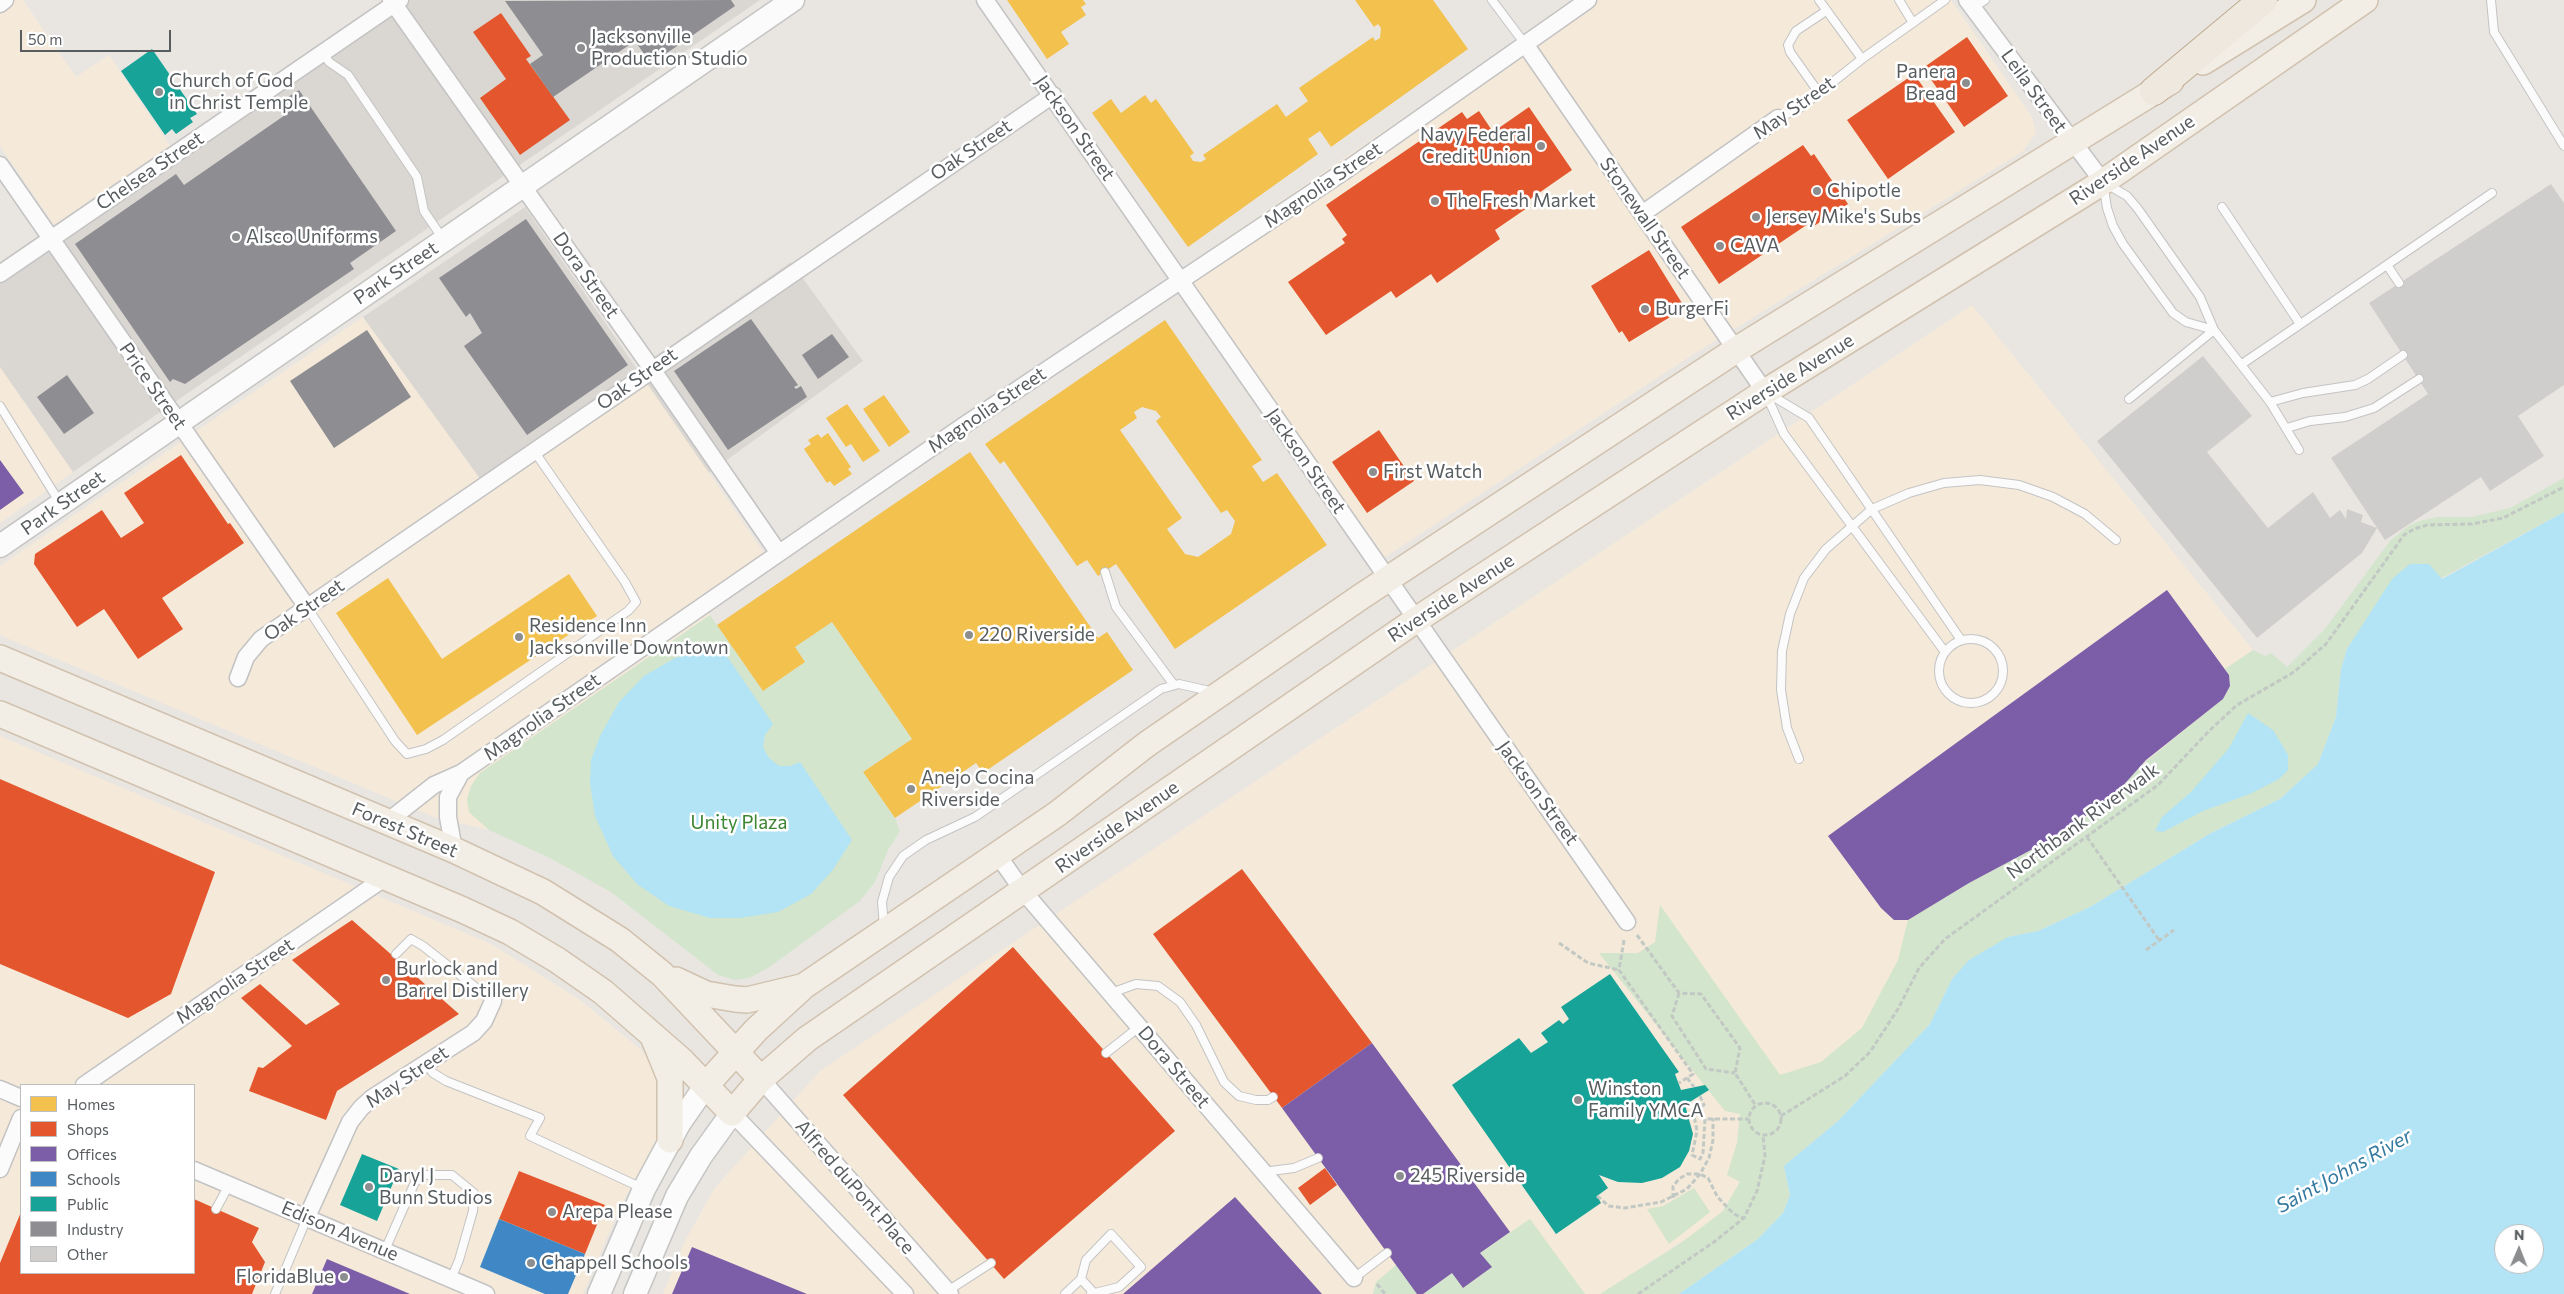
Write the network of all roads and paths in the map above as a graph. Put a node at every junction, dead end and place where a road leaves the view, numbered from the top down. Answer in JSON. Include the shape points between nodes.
{"nodes":[{"id":1,"x":5,"y":0,"type":"edge"},
{"id":2,"x":985,"y":0,"type":"edge"},
{"id":3,"x":1492,"y":0,"type":"edge"},
{"id":4,"x":1588,"y":0,"type":"edge"},
{"id":5,"x":1818,"y":0,"type":"edge"},
{"id":6,"x":1899,"y":0,"type":"edge"},
{"id":7,"x":1946,"y":0,"type":"edge"},
{"id":8,"x":2264,"y":0,"type":"edge"},
{"id":9,"x":2303,"y":0,"type":"edge"},
{"id":10,"x":2365,"y":0,"type":"edge"},
{"id":11,"x":2491,"y":0,"type":"edge"},
{"id":12,"x":395,"y":1,"type":"edge"},
{"id":13,"x":787,"y":2,"type":"edge"},
{"id":14,"x":1975,"y":3,"type":"edge"},
{"id":15,"x":0,"y":4,"type":"edge"},
{"id":16,"x":1826,"y":11,"type":"junction"},
{"id":17,"x":1913,"y":24,"type":"junction"},
{"id":18,"x":1524,"y":44,"type":"junction"},
{"id":19,"x":323,"y":53,"type":"junction"},
{"id":20,"x":1862,"y":59,"type":"junction"},
{"id":21,"x":2154,"y":91,"type":"junction"},
{"id":22,"x":1820,"y":93,"type":"junction"},
{"id":23,"x":1053,"y":94,"type":"junction"},
{"id":24,"x":1778,"y":118,"type":"joint"},
{"id":25,"x":2072,"y":142,"type":"junction"},
{"id":26,"x":2564,"y":146,"type":"edge"},
{"id":27,"x":0,"y":165,"type":"edge"},
{"id":28,"x":2103,"y":182,"type":"junction"},
{"id":29,"x":522,"y":186,"type":"junction"},
{"id":30,"x":2492,"y":193,"type":"dead end"},
{"id":31,"x":2222,"y":207,"type":"dead end"},
{"id":32,"x":1642,"y":214,"type":"junction"},
{"id":33,"x":51,"y":239,"type":"junction"},
{"id":34,"x":444,"y":241,"type":"junction"},
{"id":35,"x":2387,"y":264,"type":"junction"},
{"id":36,"x":0,"y":274,"type":"edge"},
{"id":37,"x":1180,"y":281,"type":"junction"},
{"id":38,"x":2399,"y":284,"type":"dead end"},
{"id":39,"x":2300,"y":324,"type":"junction"},
{"id":40,"x":2214,"y":330,"type":"junction"},
{"id":41,"x":1736,"y":350,"type":"junction"},
{"id":42,"x":2403,"y":355,"type":"dead end"},
{"id":43,"x":2242,"y":364,"type":"junction"},
{"id":44,"x":652,"y":368,"type":"junction"},
{"id":45,"x":2419,"y":379,"type":"dead end"},
{"id":46,"x":1765,"y":392,"type":"junction"},
{"id":47,"x":2128,"y":399,"type":"dead end"},
{"id":48,"x":2270,"y":402,"type":"junction"},
{"id":49,"x":0,"y":406,"type":"edge"},
{"id":50,"x":178,"y":422,"type":"junction"},
{"id":51,"x":2287,"y":428,"type":"junction"},
{"id":52,"x":2299,"y":450,"type":"dead end"},
{"id":53,"x":534,"y":451,"type":"junction"},
{"id":54,"x":2564,"y":487,"type":"edge"},
{"id":55,"x":61,"y":504,"type":"junction"},
{"id":56,"x":1872,"y":509,"type":"junction"},
{"id":57,"x":1852,"y":526,"type":"junction"},
{"id":58,"x":2116,"y":540,"type":"dead end"},
{"id":59,"x":0,"y":546,"type":"edge"},
{"id":60,"x":778,"y":552,"type":"junction"},
{"id":61,"x":1105,"y":572,"type":"dead end"},
{"id":62,"x":1388,"y":578,"type":"junction"},
{"id":63,"x":307,"y":607,"type":"junction"},
{"id":64,"x":1416,"y":620,"type":"junction"},
{"id":65,"x":1961,"y":640,"type":"junction"},
{"id":66,"x":1944,"y":652,"type":"junction"},
{"id":67,"x":0,"y":658,"type":"edge"},
{"id":68,"x":238,"y":678,"type":"dead end"},
{"id":69,"x":1174,"y":686,"type":"junction"},
{"id":70,"x":1221,"y":693,"type":"junction"},
{"id":71,"x":0,"y":714,"type":"edge"},
{"id":72,"x":1798,"y":759,"type":"dead end"},
{"id":73,"x":461,"y":772,"type":"junction"},
{"id":74,"x":387,"y":822,"type":"junction"},
{"id":75,"x":2087,"y":837,"type":"junction"},
{"id":76,"x":454,"y":850,"type":"junction"},
{"id":77,"x":997,"y":854,"type":"junction"},
{"id":78,"x":386,"y":877,"type":"junction"},
{"id":79,"x":1023,"y":891,"type":"junction"},
{"id":80,"x":1627,"y":922,"type":"junction"},
{"id":81,"x":2174,"y":930,"type":"dead end"},
{"id":82,"x":884,"y":932,"type":"junction"},
{"id":83,"x":2160,"y":940,"type":"junction"},
{"id":84,"x":1559,"y":943,"type":"dead end"},
{"id":85,"x":2146,"y":950,"type":"dead end"},
{"id":86,"x":396,"y":954,"type":"dead end"},
{"id":87,"x":1619,"y":970,"type":"junction"},
{"id":88,"x":662,"y":974,"type":"junction"},
{"id":89,"x":804,"y":986,"type":"junction"},
{"id":90,"x":1111,"y":993,"type":"junction"},
{"id":91,"x":1678,"y":993,"type":"junction"},
{"id":92,"x":493,"y":1002,"type":"joint"},
{"id":93,"x":1140,"y":1027,"type":"junction"},
{"id":94,"x":651,"y":1032,"type":"junction"},
{"id":95,"x":735,"y":1052,"type":"junction"},
{"id":96,"x":1106,"y":1053,"type":"dead end"},
{"id":97,"x":426,"y":1064,"type":"junction"},
{"id":98,"x":1735,"y":1073,"type":"junction"},
{"id":99,"x":1687,"y":1078,"type":"junction"},
{"id":100,"x":761,"y":1079,"type":"junction"},
{"id":101,"x":1679,"y":1083,"type":"dead end"},
{"id":102,"x":85,"y":1084,"type":"edge"},
{"id":103,"x":706,"y":1085,"type":"junction"},
{"id":104,"x":1694,"y":1087,"type":"dead end"},
{"id":105,"x":0,"y":1089,"type":"edge"},
{"id":106,"x":1700,"y":1096,"type":"dead end"},
{"id":107,"x":1273,"y":1097,"type":"dead end"},
{"id":108,"x":20,"y":1098,"type":"edge"},
{"id":109,"x":1756,"y":1106,"type":"junction"},
{"id":110,"x":732,"y":1113,"type":"junction"},
{"id":111,"x":1781,"y":1116,"type":"junction"},
{"id":112,"x":1713,"y":1118,"type":"junction"},
{"id":113,"x":1749,"y":1119,"type":"junction"},
{"id":114,"x":20,"y":1120,"type":"edge"},
{"id":115,"x":1763,"y":1134,"type":"junction"},
{"id":116,"x":670,"y":1140,"type":"junction"},
{"id":117,"x":1318,"y":1158,"type":"dead end"},
{"id":118,"x":0,"y":1169,"type":"edge"},
{"id":119,"x":195,"y":1170,"type":"edge"},
{"id":120,"x":1263,"y":1172,"type":"junction"},
{"id":121,"x":1700,"y":1174,"type":"junction"},
{"id":122,"x":229,"y":1185,"type":"junction"},
{"id":123,"x":644,"y":1189,"type":"junction"},
{"id":124,"x":1597,"y":1196,"type":"dead end"},
{"id":125,"x":1673,"y":1198,"type":"junction"},
{"id":126,"x":216,"y":1209,"type":"dead end"},
{"id":127,"x":308,"y":1217,"type":"junction"},
{"id":128,"x":1744,"y":1218,"type":"junction"},
{"id":129,"x":385,"y":1250,"type":"junction"},
{"id":130,"x":1387,"y":1252,"type":"dead end"},
{"id":131,"x":991,"y":1263,"type":"dead end"},
{"id":132,"x":1354,"y":1278,"type":"joint"},
{"id":133,"x":450,"y":1279,"type":"junction"},
{"id":134,"x":1081,"y":1279,"type":"junction"},
{"id":135,"x":1377,"y":1284,"type":"dead end"},
{"id":136,"x":947,"y":1293,"type":"edge"},
{"id":137,"x":1092,"y":1293,"type":"edge"},
{"id":138,"x":275,"y":1294,"type":"edge"},
{"id":139,"x":486,"y":1294,"type":"edge"},
{"id":140,"x":598,"y":1294,"type":"edge"},
{"id":141,"x":634,"y":1294,"type":"edge"},
{"id":142,"x":905,"y":1294,"type":"edge"},
{"id":143,"x":1065,"y":1294,"type":"edge"},
{"id":144,"x":1385,"y":1294,"type":"edge"},
{"id":145,"x":1638,"y":1294,"type":"edge"}],
"edges":[{"from":1,"to":15,"type":"street"},
{"from":2,"to":23,"type":"street","name":"Jackson Street"},
{"from":3,"to":18,"type":"lane"},
{"from":4,"to":18,"type":"street","name":"Magnolia Street"},
{"from":5,"to":16,"type":"lane"},
{"from":6,"to":17,"type":"lane"},
{"from":7,"to":17,"type":"lane","name":"May Street"},
{"from":8,"to":21,"type":"highway"},
{"from":9,"to":21,"type":"main road"},
{"from":10,"to":28,"type":"main road","name":"Riverside Avenue"},
{"from":11,"to":26,"type":"lane","via":[[2494,32]]},
{"from":12,"to":19,"type":"street","name":"Chelsea Street"},
{"from":12,"to":29,"type":"street","name":"Dora Street"},
{"from":13,"to":29,"type":"street","name":"Park Street"},
{"from":14,"to":25,"type":"street","name":"Leila Street"},
{"from":16,"to":20,"type":"lane"},
{"from":16,"to":22,"type":"lane","via":[[1796,31],[1788,45]]},
{"from":17,"to":20,"type":"lane","name":"May Street"},
{"from":18,"to":32,"type":"street","name":"Stonewall Street"},
{"from":18,"to":37,"type":"street","name":"Magnolia Street","via":[[1349,168]]},
{"from":19,"to":33,"type":"street","name":"Chelsea Street"},
{"from":19,"to":34,"type":"lane","via":[[329,62],[348,75],[417,177],[424,211]]},
{"from":20,"to":22,"type":"lane","name":"May Street"},
{"from":21,"to":25,"type":"main road"},
{"from":22,"to":24,"type":"lane","name":"May Street","via":[[1800,108]]},
{"from":23,"to":37,"type":"street","name":"Jackson Street"},
{"from":23,"to":44,"type":"street","name":"Oak Street"},
{"from":24,"to":32,"type":"street","name":"May Street"},
{"from":25,"to":28,"type":"street","name":"Leila Street"},
{"from":25,"to":41,"type":"main road"},
{"from":27,"to":33,"type":"street","name":"Price Street"},
{"from":28,"to":40,"type":"lane","via":[[2127,196],[2138,209],[2200,297]]},
{"from":28,"to":40,"type":"lane","via":[[2107,208],[2122,244],[2173,313],[2186,322]]},
{"from":28,"to":46,"type":"main road","name":"Riverside Avenue"},
{"from":29,"to":34,"type":"street","name":"Park Street"},
{"from":29,"to":44,"type":"street","name":"Dora Street"},
{"from":30,"to":35,"type":"lane"},
{"from":31,"to":39,"type":"lane"},
{"from":32,"to":41,"type":"street","name":"Stonewall Street"},
{"from":33,"to":36,"type":"street","name":"Chelsea Street"},
{"from":33,"to":50,"type":"street","name":"Price Street"},
{"from":34,"to":50,"type":"street","name":"Park Street"},
{"from":35,"to":38,"type":"lane"},
{"from":35,"to":39,"type":"lane"},
{"from":37,"to":60,"type":"street","name":"Magnolia Street"},
{"from":37,"to":62,"type":"street","name":"Jackson Street"},
{"from":39,"to":43,"type":"lane"},
{"from":40,"to":43,"type":"lane"},
{"from":40,"to":47,"type":"lane"},
{"from":41,"to":46,"type":"street","name":"Stonewall Street"},
{"from":41,"to":62,"type":"main road"},
{"from":42,"to":48,"type":"lane","via":[[2354,385]]},
{"from":43,"to":48,"type":"lane"},
{"from":44,"to":53,"type":"street","name":"Oak Street"},
{"from":44,"to":60,"type":"street","name":"Dora Street"},
{"from":45,"to":51,"type":"lane","via":[[2374,408]]},
{"from":46,"to":56,"type":"lane","via":[[1809,418]]},
{"from":46,"to":57,"type":"lane","via":[[1784,434]]},
{"from":46,"to":64,"type":"main road","name":"Riverside Avenue"},
{"from":48,"to":51,"type":"lane"},
{"from":49,"to":55,"type":"lane"},
{"from":50,"to":55,"type":"street","name":"Park Street"},
{"from":50,"to":63,"type":"street","name":"Price Street"},
{"from":51,"to":52,"type":"lane"},
{"from":53,"to":63,"type":"street","name":"Oak Street"},
{"from":53,"to":63,"type":"lane","via":[[636,602],[628,611],[443,740],[426,750],[407,754],[395,741]]},
{"from":54,"to":75,"type":"path","name":"Northbank Riverwalk","via":[[2503,518],[2472,524],[2427,525],[2404,536],[2326,644],[2294,672],[2237,705],[2158,785]]},
{"from":55,"to":59,"type":"street","name":"Park Street"},
{"from":56,"to":57,"type":"lane"},
{"from":56,"to":58,"type":"lane","via":[[1944,483],[1980,480],[2019,484],[2085,514]]},
{"from":56,"to":65,"type":"lane"},
{"from":57,"to":66,"type":"lane"},
{"from":57,"to":72,"type":"lane","via":[[1826,549],[1804,578],[1790,614],[1782,651],[1781,690],[1787,728]]},
{"from":60,"to":73,"type":"street","name":"Magnolia Street"},
{"from":61,"to":69,"type":"lane","via":[[1116,607]]},
{"from":62,"to":64,"type":"street","name":"Jackson Street"},
{"from":62,"to":70,"type":"main road"},
{"from":63,"to":68,"type":"street","name":"Oak Street","via":[[261,639],[246,656]]},
{"from":64,"to":79,"type":"main road","name":"Riverside Avenue"},
{"from":64,"to":80,"type":"street","name":"Jackson Street"},
{"from":65,"to":66,"type":"lane"},
{"from":65,"to":66,"type":"lane","via":[[1983,640],[1999,654],[2004,674],[1995,694],[1975,703],[1965,703],[1950,695],[1940,682],[1938,672]]},
{"from":67,"to":74,"type":"main road","name":"Forest Street"},
{"from":69,"to":70,"type":"lane","via":[[1179,684]]},
{"from":69,"to":82,"type":"lane","via":[[1161,689],[975,817],[926,840],[903,856],[889,877],[882,902]]},
{"from":70,"to":77,"type":"main road","via":[[1147,744],[1057,814]]},
{"from":71,"to":78,"type":"main road"},
{"from":73,"to":74,"type":"street","name":"Magnolia Street","via":[[434,785]]},
{"from":73,"to":76,"type":"street","via":[[448,797]]},
{"from":74,"to":76,"type":"main road","name":"Forest Street"},
{"from":75,"to":83,"type":"path"},
{"from":75,"to":111,"type":"path","name":"Northbank Riverwalk","via":[[1945,939],[1919,968],[1898,1009],[1870,1052],[1845,1076]]},
{"from":76,"to":88,"type":"main road","name":"Forest Street","via":[[510,875],[574,910],[620,940]]},
{"from":77,"to":79,"type":"street","name":"Dora Street"},
{"from":77,"to":82,"type":"main road"},
{"from":78,"to":94,"type":"main road","via":[[480,917],[534,945],[596,986]]},
{"from":78,"to":102,"type":"street","name":"Magnolia Street"},
{"from":79,"to":90,"type":"street","name":"Dora Street"},
{"from":79,"to":100,"type":"main road","name":"Riverside Avenue","via":[[821,1029]]},
{"from":80,"to":87,"type":"path"},
{"from":80,"to":91,"type":"path"},
{"from":81,"to":83,"type":"path"},
{"from":82,"to":89,"type":"main road"},
{"from":83,"to":85,"type":"path"},
{"from":84,"to":87,"type":"path","via":[[1588,963]]},
{"from":86,"to":92,"type":"lane","via":[[410,939]]},
{"from":87,"to":99,"type":"path","via":[[1693,1074]]},
{"from":88,"to":89,"type":"main road","via":[[706,994],[747,1000]]},
{"from":88,"to":95,"type":"main road","name":"Forest Street"},
{"from":89,"to":95,"type":"main road"},
{"from":90,"to":93,"type":"street","name":"Dora Street"},
{"from":90,"to":107,"type":"lane","via":[[1136,984],[1158,986],[1180,1002],[1224,1082],[1239,1096],[1256,1100]]},
{"from":91,"to":98,"type":"path","via":[[1702,994],[1740,1048]]},
{"from":91,"to":98,"type":"path","via":[[1672,1016],[1706,1069]]},
{"from":92,"to":97,"type":"street","name":"May Street","via":[[484,1021],[473,1033]]},
{"from":93,"to":96,"type":"lane"},
{"from":93,"to":120,"type":"street","name":"Dora Street"},
{"from":94,"to":103,"type":"main road"},
{"from":94,"to":116,"type":"main road","via":[[670,1078]]},
{"from":95,"to":100,"type":"main road","name":"Forest Street"},
{"from":95,"to":103,"type":"main road"},
{"from":97,"to":123,"type":"lane","via":[[439,1078],[540,1118],[530,1136]]},
{"from":97,"to":127,"type":"street","name":"May Street","via":[[372,1098],[355,1115]]},
{"from":98,"to":109,"type":"path"},
{"from":99,"to":101,"type":"path"},
{"from":99,"to":104,"type":"path"},
{"from":100,"to":110,"type":"main road","name":"Riverside Avenue"},
{"from":100,"to":136,"type":"street","name":"Alfred duPont Place"},
{"from":103,"to":110,"type":"main road"},
{"from":103,"to":116,"type":"street"},
{"from":105,"to":108,"type":"street"},
{"from":106,"to":112,"type":"path","via":[[1704,1105],[1693,1110],[1697,1131],[1692,1155],[1700,1159],[1706,1140],[1705,1119]]},
{"from":109,"to":111,"type":"path","via":[[1772,1104]]},
{"from":109,"to":113,"type":"path","via":[[1751,1110]]},
{"from":110,"to":141,"type":"street","name":"Riverside Avenue","via":[[692,1169]]},
{"from":110,"to":142,"type":"street","name":"Alfred duPont Place"},
{"from":111,"to":115,"type":"path","name":"Northbank Riverwalk","via":[[1776,1130]]},
{"from":112,"to":113,"type":"path"},
{"from":112,"to":121,"type":"path","via":[[1712,1146]]},
{"from":113,"to":115,"type":"path","via":[[1751,1128]]},
{"from":114,"to":118,"type":"street"},
{"from":115,"to":128,"type":"path","via":[[1766,1156],[1757,1191]]},
{"from":116,"to":123,"type":"street"},
{"from":117,"to":120,"type":"lane","via":[[1302,1165]]},
{"from":119,"to":122,"type":"street","name":"Edison Avenue"},
{"from":120,"to":132,"type":"street","name":"Dora Street"},
{"from":121,"to":125,"type":"path","via":[[1687,1189]]},
{"from":121,"to":125,"type":"path","via":[[1687,1174],[1679,1179],[1673,1186]]},
{"from":121,"to":128,"type":"path","via":[[1708,1178],[1716,1196],[1734,1214]]},
{"from":122,"to":126,"type":"lane"},
{"from":122,"to":127,"type":"street","name":"Edison Avenue"},
{"from":123,"to":140,"type":"street"},
{"from":124,"to":125,"type":"path","via":[[1609,1206],[1625,1208]]},
{"from":127,"to":129,"type":"street","name":"Edison Avenue"},
{"from":127,"to":138,"type":"lane"},
{"from":128,"to":145,"type":"path"},
{"from":129,"to":133,"type":"street","name":"Edison Avenue"},
{"from":129,"to":133,"type":"lane","via":[[415,1182],[425,1175],[452,1175],[474,1193],[471,1219]]},
{"from":130,"to":132,"type":"lane"},
{"from":131,"to":136,"type":"lane"},
{"from":133,"to":139,"type":"street","name":"Edison Avenue"},
{"from":134,"to":137,"type":"lane"},
{"from":134,"to":137,"type":"lane","via":[[1086,1260],[1112,1234],[1141,1267],[1119,1287]]},
{"from":134,"to":143,"type":"lane"},
{"from":135,"to":144,"type":"path"}]}
